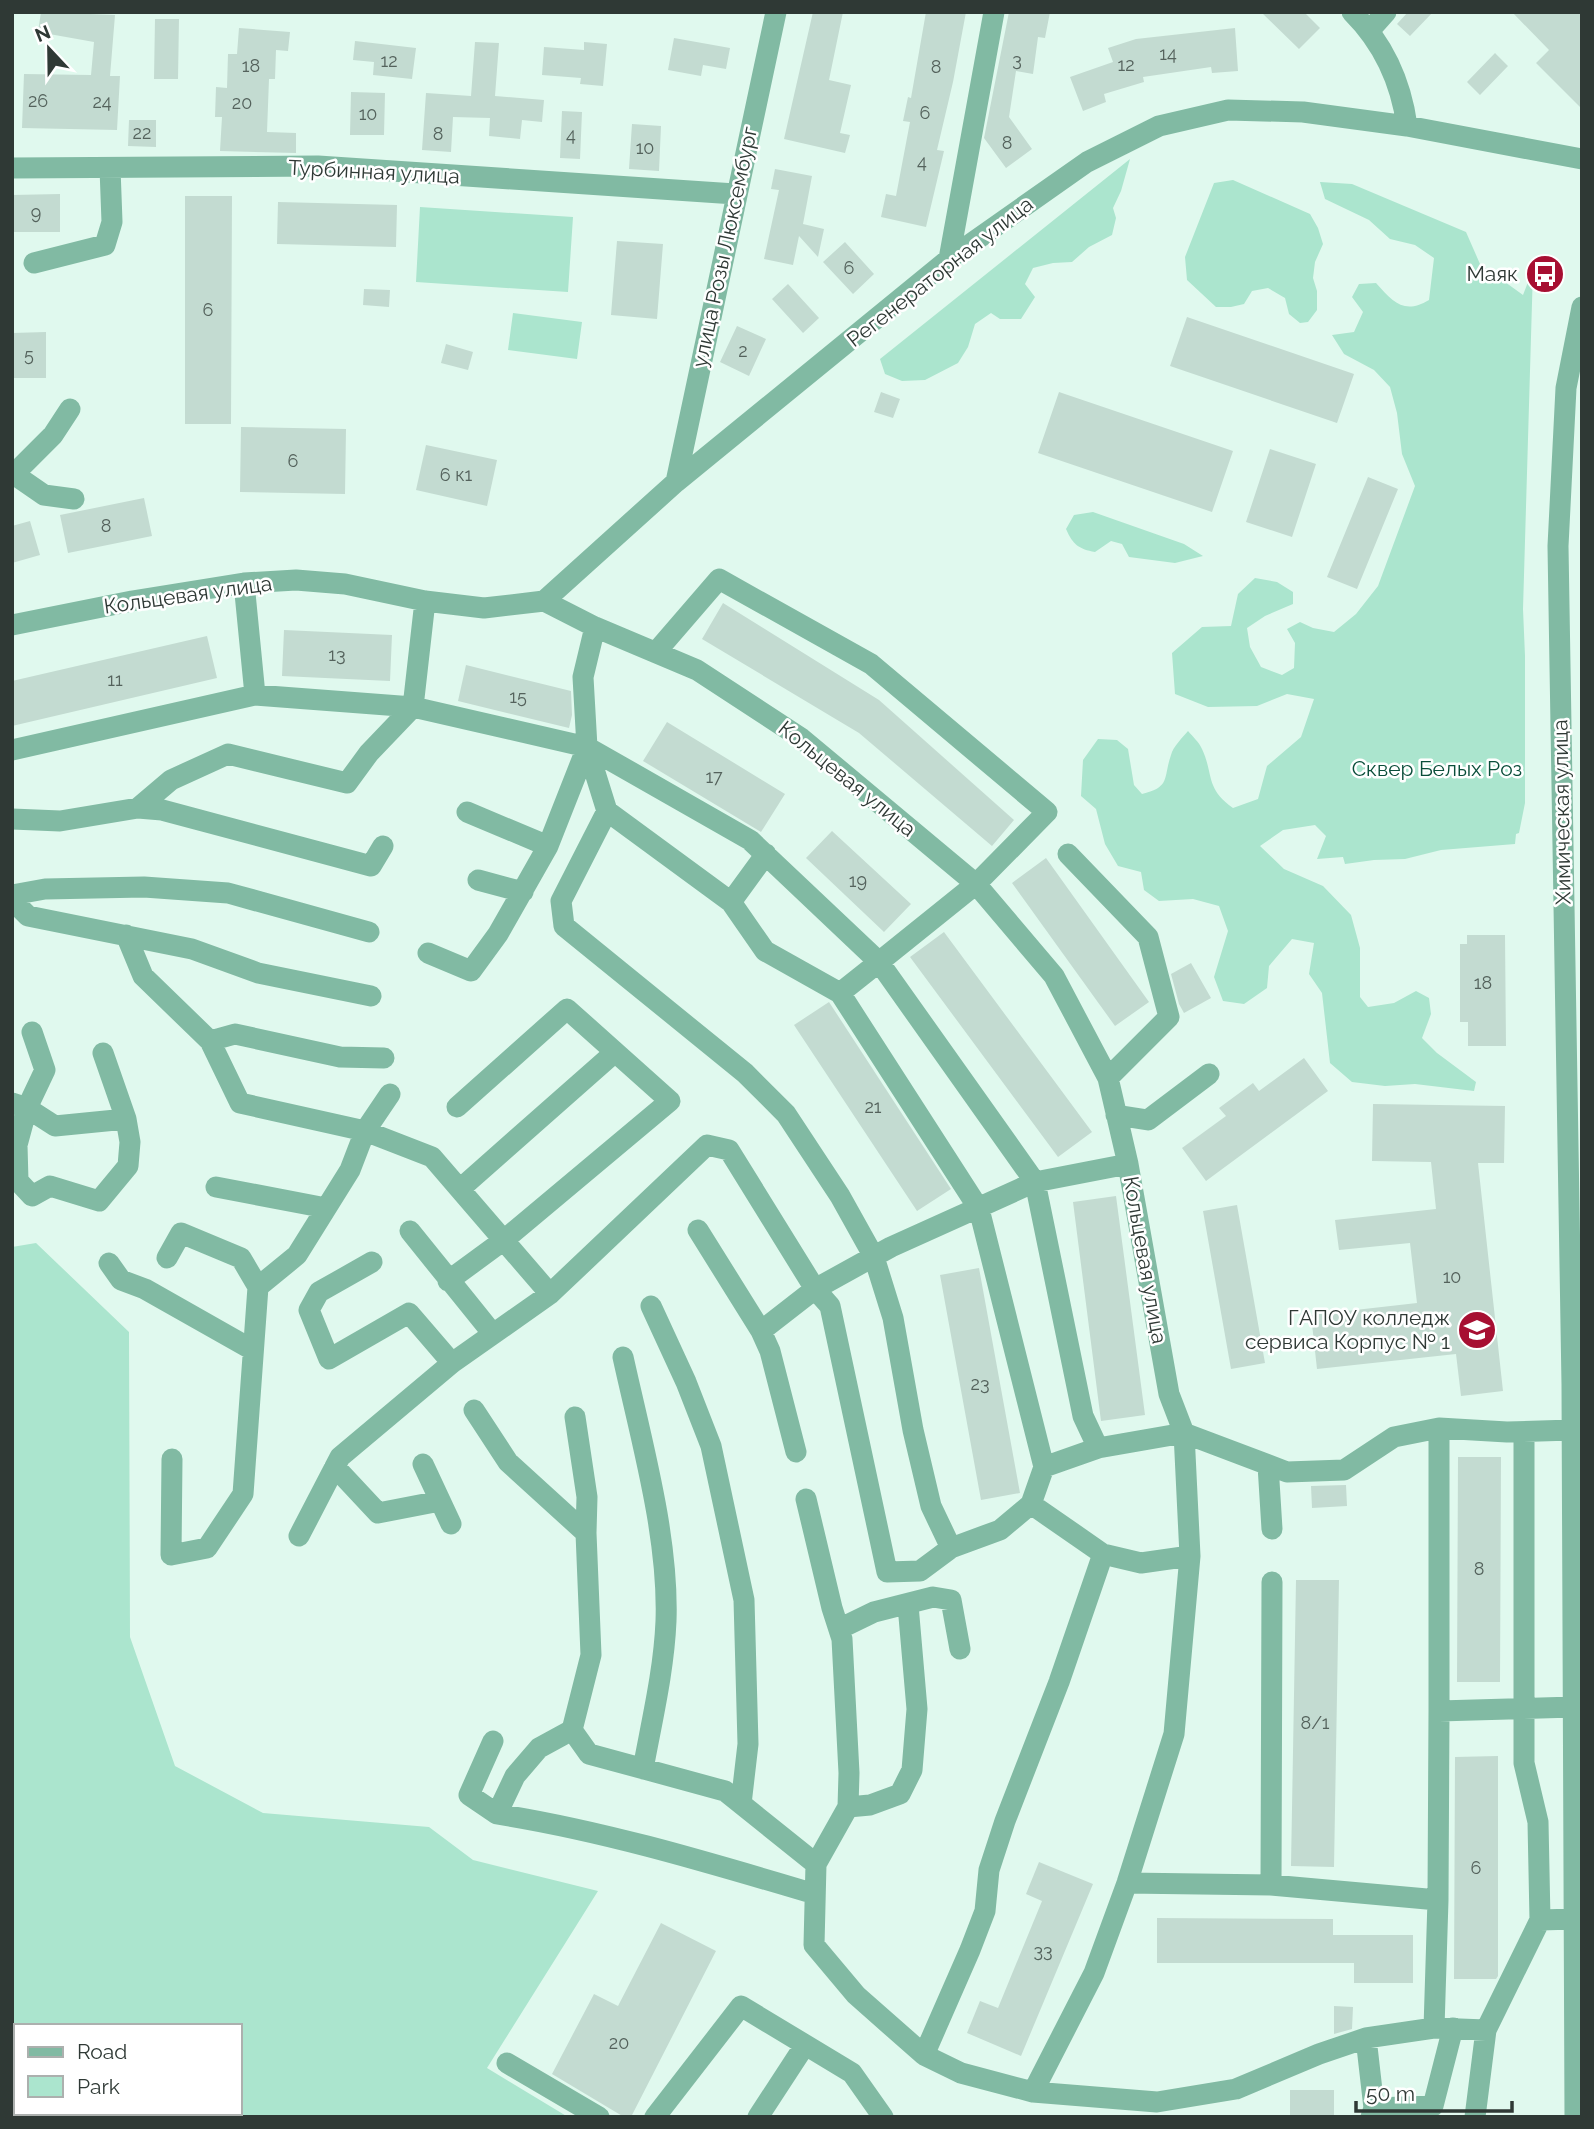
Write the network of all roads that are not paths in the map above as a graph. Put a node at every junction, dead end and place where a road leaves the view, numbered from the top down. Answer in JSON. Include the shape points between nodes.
{"nodes":[{"id":1,"x":776,"y":12,"type":"edge"},
{"id":2,"x":994,"y":12,"type":"edge"},
{"id":3,"x":1352,"y":12,"type":"edge"},
{"id":4,"x":1387,"y":12,"type":"edge"},
{"id":5,"x":1370,"y":30,"type":"junction"},
{"id":6,"x":1407,"y":126,"type":"junction"},
{"id":7,"x":1582,"y":159,"type":"edge"},
{"id":8,"x":12,"y":168,"type":"edge"},
{"id":9,"x":110,"y":168,"type":"junction"},
{"id":10,"x":736,"y":194,"type":"junction"},
{"id":11,"x":949,"y":260,"type":"junction"},
{"id":12,"x":34,"y":263,"type":"dead end"},
{"id":13,"x":1582,"y":307,"type":"edge"},
{"id":14,"x":69,"y":409,"type":"dead end"},
{"id":15,"x":14,"y":476,"type":"edge"},
{"id":16,"x":676,"y":482,"type":"junction"},
{"id":17,"x":74,"y":499,"type":"dead end"},
{"id":18,"x":244,"y":583,"type":"junction"},
{"id":19,"x":425,"y":601,"type":"junction"},
{"id":20,"x":544,"y":601,"type":"junction"},
{"id":21,"x":12,"y":625,"type":"edge"},
{"id":22,"x":595,"y":626,"type":"junction"},
{"id":23,"x":656,"y":652,"type":"junction"},
{"id":24,"x":255,"y":695,"type":"junction"},
{"id":25,"x":414,"y":707,"type":"junction"},
{"id":26,"x":587,"y":747,"type":"junction"},
{"id":27,"x":12,"y":750,"type":"edge"},
{"id":28,"x":138,"y":808,"type":"junction"},
{"id":29,"x":607,"y":811,"type":"junction"},
{"id":30,"x":467,"y":812,"type":"dead end"},
{"id":31,"x":12,"y":819,"type":"edge"},
{"id":32,"x":383,"y":846,"type":"dead end"},
{"id":33,"x":548,"y":846,"type":"junction"},
{"id":34,"x":766,"y":853,"type":"junction"},
{"id":35,"x":1068,"y":854,"type":"dead end"},
{"id":36,"x":1572,"y":875,"type":"edge"},
{"id":37,"x":478,"y":880,"type":"dead end"},
{"id":38,"x":976,"y":884,"type":"junction"},
{"id":39,"x":1582,"y":888,"type":"edge"},
{"id":40,"x":523,"y":892,"type":"junction"},
{"id":41,"x":12,"y":897,"type":"edge"},
{"id":42,"x":731,"y":902,"type":"junction"},
{"id":43,"x":369,"y":932,"type":"dead end"},
{"id":44,"x":126,"y":935,"type":"junction"},
{"id":45,"x":428,"y":953,"type":"dead end"},
{"id":46,"x":879,"y":962,"type":"junction"},
{"id":47,"x":840,"y":993,"type":"junction"},
{"id":48,"x":372,"y":996,"type":"dead end"},
{"id":49,"x":32,"y":1032,"type":"dead end"},
{"id":50,"x":210,"y":1041,"type":"junction"},
{"id":51,"x":103,"y":1053,"type":"dead end"},
{"id":52,"x":614,"y":1053,"type":"junction"},
{"id":53,"x":384,"y":1058,"type":"dead end"},
{"id":54,"x":1209,"y":1074,"type":"dead end"},
{"id":55,"x":1108,"y":1078,"type":"junction"},
{"id":56,"x":390,"y":1094,"type":"dead end"},
{"id":57,"x":20,"y":1106,"type":"edge"},
{"id":58,"x":457,"y":1107,"type":"dead end"},
{"id":59,"x":1116,"y":1115,"type":"junction"},
{"id":60,"x":127,"y":1119,"type":"junction"},
{"id":61,"x":365,"y":1131,"type":"junction"},
{"id":62,"x":1128,"y":1164,"type":"junction"},
{"id":63,"x":1035,"y":1182,"type":"junction"},
{"id":64,"x":216,"y":1187,"type":"dead end"},
{"id":65,"x":460,"y":1189,"type":"junction"},
{"id":66,"x":326,"y":1208,"type":"junction"},
{"id":67,"x":979,"y":1209,"type":"junction"},
{"id":68,"x":698,"y":1230,"type":"dead end"},
{"id":69,"x":410,"y":1231,"type":"dead end"},
{"id":70,"x":504,"y":1240,"type":"junction"},
{"id":71,"x":874,"y":1257,"type":"junction"},
{"id":72,"x":167,"y":1258,"type":"dead end"},
{"id":73,"x":109,"y":1262,"type":"dead end"},
{"id":74,"x":372,"y":1262,"type":"dead end"},
{"id":75,"x":448,"y":1281,"type":"junction"},
{"id":76,"x":258,"y":1287,"type":"junction"},
{"id":77,"x":816,"y":1289,"type":"junction"},
{"id":78,"x":1576,"y":1289,"type":"edge"},
{"id":79,"x":550,"y":1294,"type":"junction"},
{"id":80,"x":652,"y":1306,"type":"dead end"},
{"id":81,"x":761,"y":1332,"type":"junction"},
{"id":82,"x":493,"y":1334,"type":"junction"},
{"id":83,"x":253,"y":1350,"type":"junction"},
{"id":84,"x":623,"y":1357,"type":"dead end"},
{"id":85,"x":452,"y":1363,"type":"junction"},
{"id":86,"x":1577,"y":1382,"type":"edge"},
{"id":87,"x":474,"y":1410,"type":"dead end"},
{"id":88,"x":575,"y":1417,"type":"dead end"},
{"id":89,"x":1439,"y":1428,"type":"junction"},
{"id":90,"x":1572,"y":1430,"type":"junction"},
{"id":91,"x":1524,"y":1432,"type":"junction"},
{"id":92,"x":1184,"y":1433,"type":"junction"},
{"id":93,"x":1098,"y":1448,"type":"junction"},
{"id":94,"x":796,"y":1452,"type":"dead end"},
{"id":95,"x":172,"y":1459,"type":"dead end"},
{"id":96,"x":423,"y":1464,"type":"dead end"},
{"id":97,"x":1268,"y":1465,"type":"junction"},
{"id":98,"x":335,"y":1467,"type":"junction"},
{"id":99,"x":1044,"y":1467,"type":"junction"},
{"id":100,"x":806,"y":1499,"type":"dead end"},
{"id":101,"x":440,"y":1501,"type":"junction"},
{"id":102,"x":1031,"y":1504,"type":"junction"},
{"id":103,"x":451,"y":1524,"type":"dead end"},
{"id":104,"x":1272,"y":1529,"type":"dead end"},
{"id":105,"x":586,"y":1533,"type":"junction"},
{"id":106,"x":299,"y":1536,"type":"dead end"},
{"id":107,"x":951,"y":1548,"type":"junction"},
{"id":108,"x":1103,"y":1555,"type":"junction"},
{"id":109,"x":1190,"y":1556,"type":"junction"},
{"id":110,"x":1272,"y":1582,"type":"dead end"},
{"id":111,"x":908,"y":1605,"type":"junction"},
{"id":112,"x":839,"y":1629,"type":"junction"},
{"id":113,"x":960,"y":1649,"type":"dead end"},
{"id":114,"x":1574,"y":1707,"type":"junction"},
{"id":115,"x":1525,"y":1709,"type":"junction"},
{"id":116,"x":1439,"y":1711,"type":"junction"},
{"id":117,"x":572,"y":1730,"type":"junction"},
{"id":118,"x":493,"y":1741,"type":"dead end"},
{"id":119,"x":643,"y":1769,"type":"junction"},
{"id":120,"x":741,"y":1804,"type":"junction"},
{"id":121,"x":848,"y":1807,"type":"junction"},
{"id":122,"x":497,"y":1814,"type":"junction"},
{"id":123,"x":816,"y":1864,"type":"junction"},
{"id":124,"x":1127,"y":1883,"type":"junction"},
{"id":125,"x":1271,"y":1885,"type":"junction"},
{"id":126,"x":815,"y":1894,"type":"junction"},
{"id":127,"x":1438,"y":1900,"type":"junction"},
{"id":128,"x":1575,"y":1919,"type":"junction"},
{"id":129,"x":1539,"y":1920,"type":"junction"},
{"id":130,"x":1443,"y":2028,"type":"junction"},
{"id":131,"x":1486,"y":2030,"type":"junction"},
{"id":132,"x":1366,"y":2038,"type":"junction"},
{"id":133,"x":805,"y":2045,"type":"junction"},
{"id":134,"x":925,"y":2055,"type":"junction"},
{"id":135,"x":507,"y":2063,"type":"dead end"},
{"id":136,"x":1032,"y":2092,"type":"junction"},
{"id":137,"x":872,"y":2111,"type":"edge"},
{"id":138,"x":1372,"y":2112,"type":"edge"},
{"id":139,"x":599,"y":2117,"type":"edge"},
{"id":140,"x":655,"y":2117,"type":"edge"},
{"id":141,"x":758,"y":2117,"type":"edge"},
{"id":142,"x":1475,"y":2117,"type":"edge"},
{"id":143,"x":1575,"y":2117,"type":"edge"}],
"edges":[{"from":1,"to":10,"type":"street","name":"улица Розы Люксембург"},
{"from":2,"to":11,"type":"street"},
{"from":3,"to":5,"type":"street"},
{"from":4,"to":5,"type":"street"},
{"from":5,"to":6,"type":"street","via":[[1393,71]]},
{"from":6,"to":7,"type":"street","name":"Регенераторная улица"},
{"from":6,"to":11,"type":"street","name":"Регенераторная улица","via":[[1303,112],[1228,110],[1159,126],[1087,162]]},
{"from":8,"to":9,"type":"street","name":"Турбинная улица"},
{"from":9,"to":10,"type":"street","name":"Турбинная улица","via":[[318,166]]},
{"from":9,"to":12,"type":"street","via":[[112,222],[105,245]]},
{"from":10,"to":16,"type":"street","name":"улица Розы Люксембург"},
{"from":11,"to":16,"type":"street","name":"Регенераторная улица"},
{"from":13,"to":36,"type":"street","name":"Химическая улица","via":[[1566,388],[1558,546]]},
{"from":14,"to":15,"type":"street","via":[[54,435]]},
{"from":15,"to":17,"type":"street","via":[[44,495]]},
{"from":16,"to":20,"type":"street","name":"Регенераторная улица"},
{"from":18,"to":19,"type":"street","name":"Кольцевая улица","via":[[296,580],[345,584]]},
{"from":18,"to":21,"type":"street","name":"Кольцевая улица"},
{"from":18,"to":24,"type":"street"},
{"from":19,"to":20,"type":"street","name":"Кольцевая улица","via":[[484,608]]},
{"from":19,"to":25,"type":"street"},
{"from":20,"to":22,"type":"street","name":"Кольцевая улица"},
{"from":22,"to":23,"type":"street","name":"Кольцевая улица"},
{"from":22,"to":26,"type":"street","via":[[583,677]]},
{"from":23,"to":38,"type":"street","name":"Кольцевая улица","via":[[696,670],[801,738]]},
{"from":23,"to":38,"type":"street","via":[[719,579],[871,664],[1047,812]]},
{"from":24,"to":25,"type":"street"},
{"from":24,"to":27,"type":"street"},
{"from":25,"to":26,"type":"street"},
{"from":25,"to":28,"type":"street","via":[[347,783],[228,754],[171,780]]},
{"from":26,"to":29,"type":"street"},
{"from":26,"to":33,"type":"street"},
{"from":26,"to":34,"type":"street"},
{"from":28,"to":31,"type":"street","via":[[60,821]]},
{"from":28,"to":32,"type":"street","via":[[162,810],[371,866]]},
{"from":29,"to":42,"type":"street"},
{"from":29,"to":71,"type":"street","via":[[561,901],[564,926],[745,1073],[786,1114]]},
{"from":30,"to":33,"type":"street"},
{"from":33,"to":40,"type":"street"},
{"from":34,"to":42,"type":"street"},
{"from":34,"to":46,"type":"street"},
{"from":35,"to":55,"type":"street","via":[[1148,937],[1169,1017]]},
{"from":36,"to":39,"type":"street"},
{"from":36,"to":78,"type":"street","name":"Химическая улица"},
{"from":37,"to":40,"type":"street"},
{"from":38,"to":46,"type":"street"},
{"from":38,"to":55,"type":"street","name":"Кольцевая улица","via":[[1054,975]]},
{"from":40,"to":45,"type":"street","via":[[471,971]]},
{"from":41,"to":43,"type":"street","via":[[46,888],[144,887],[228,893]]},
{"from":41,"to":44,"type":"street","via":[[28,916]]},
{"from":42,"to":47,"type":"street","via":[[765,951]]},
{"from":44,"to":48,"type":"street","via":[[192,948],[258,973]]},
{"from":44,"to":50,"type":"street","via":[[143,976]]},
{"from":46,"to":47,"type":"street"},
{"from":46,"to":63,"type":"street"},
{"from":47,"to":67,"type":"street"},
{"from":49,"to":57,"type":"street","via":[[45,1070]]},
{"from":50,"to":53,"type":"street","via":[[235,1034],[340,1057]]},
{"from":50,"to":61,"type":"street","via":[[240,1103]]},
{"from":51,"to":60,"type":"street"},
{"from":52,"to":58,"type":"street","via":[[567,1009]]},
{"from":52,"to":65,"type":"street"},
{"from":52,"to":70,"type":"street","via":[[670,1101]]},
{"from":54,"to":59,"type":"street","via":[[1148,1120]]},
{"from":55,"to":59,"type":"street","name":"Кольцевая улица"},
{"from":56,"to":61,"type":"street"},
{"from":57,"to":60,"type":"street","via":[[55,1126]]},
{"from":57,"to":60,"type":"street","via":[[18,1181],[32,1196],[50,1186],[99,1201],[128,1166]]},
{"from":59,"to":62,"type":"street","name":"Кольцевая улица"},
{"from":61,"to":65,"type":"street","via":[[432,1157]]},
{"from":61,"to":66,"type":"street"},
{"from":62,"to":63,"type":"street"},
{"from":62,"to":92,"type":"street","name":"Кольцевая улица","via":[[1169,1394]]},
{"from":63,"to":67,"type":"street"},
{"from":63,"to":93,"type":"street","via":[[1083,1416]]},
{"from":64,"to":66,"type":"street"},
{"from":65,"to":70,"type":"street"},
{"from":66,"to":76,"type":"street","via":[[297,1255]]},
{"from":67,"to":71,"type":"street"},
{"from":67,"to":99,"type":"street"},
{"from":68,"to":81,"type":"street"},
{"from":69,"to":75,"type":"street"},
{"from":70,"to":75,"type":"street"},
{"from":70,"to":79,"type":"street"},
{"from":71,"to":77,"type":"street"},
{"from":71,"to":107,"type":"street","via":[[893,1318],[931,1506]]},
{"from":72,"to":76,"type":"street","via":[[181,1233],[241,1258]]},
{"from":73,"to":83,"type":"street","via":[[121,1280]]},
{"from":74,"to":85,"type":"street","via":[[319,1292],[309,1310],[328,1359],[409,1313]]},
{"from":75,"to":82,"type":"street"},
{"from":76,"to":83,"type":"street"},
{"from":77,"to":79,"type":"street","via":[[729,1150],[707,1145]]},
{"from":77,"to":81,"type":"street"},
{"from":77,"to":107,"type":"street","via":[[830,1306],[887,1572],[920,1571]]},
{"from":78,"to":86,"type":"street","name":"Химическая улица"},
{"from":79,"to":82,"type":"street"},
{"from":80,"to":120,"type":"street","via":[[711,1446],[744,1600],[748,1744]]},
{"from":81,"to":94,"type":"street"},
{"from":82,"to":85,"type":"street"},
{"from":83,"to":95,"type":"street","via":[[243,1494],[207,1548],[170,1555]]},
{"from":84,"to":119,"type":"street","via":[[664,1556],[666,1621]]},
{"from":85,"to":98,"type":"street","via":[[340,1457]]},
{"from":86,"to":90,"type":"street","name":"Химическая улица"},
{"from":87,"to":105,"type":"street","via":[[508,1462]]},
{"from":88,"to":105,"type":"street","via":[[587,1497]]},
{"from":89,"to":91,"type":"street"},
{"from":89,"to":97,"type":"street","via":[[1394,1437],[1344,1471],[1287,1472]]},
{"from":89,"to":116,"type":"street"},
{"from":90,"to":91,"type":"street"},
{"from":90,"to":114,"type":"street","name":"Химическая улица"},
{"from":91,"to":115,"type":"street"},
{"from":92,"to":93,"type":"street"},
{"from":92,"to":97,"type":"street"},
{"from":92,"to":109,"type":"street","name":"Кольцевая улица"},
{"from":93,"to":99,"type":"street"},
{"from":96,"to":101,"type":"street"},
{"from":97,"to":104,"type":"street"},
{"from":98,"to":101,"type":"street","via":[[378,1513]]},
{"from":98,"to":106,"type":"street"},
{"from":99,"to":102,"type":"street"},
{"from":100,"to":112,"type":"street"},
{"from":101,"to":103,"type":"street"},
{"from":102,"to":107,"type":"street","via":[[1000,1530]]},
{"from":102,"to":108,"type":"street"},
{"from":105,"to":117,"type":"street","via":[[592,1655]]},
{"from":108,"to":109,"type":"street","via":[[1141,1563]]},
{"from":108,"to":134,"type":"street","via":[[1005,1821],[989,1870],[985,1911]]},
{"from":109,"to":124,"type":"street","name":"Кольцевая улица","via":[[1174,1734]]},
{"from":110,"to":125,"type":"street"},
{"from":111,"to":112,"type":"street","via":[[874,1612]]},
{"from":111,"to":113,"type":"street","via":[[933,1597],[951,1600]]},
{"from":111,"to":121,"type":"street","via":[[917,1709],[912,1770],[900,1794]]},
{"from":112,"to":121,"type":"street"},
{"from":114,"to":115,"type":"street"},
{"from":114,"to":128,"type":"street","name":"Химическая улица"},
{"from":115,"to":116,"type":"street"},
{"from":115,"to":129,"type":"street","via":[[1524,1763],[1538,1822]]},
{"from":116,"to":127,"type":"street"},
{"from":117,"to":119,"type":"street","via":[[589,1754]]},
{"from":117,"to":122,"type":"street","via":[[539,1748],[515,1776]]},
{"from":118,"to":122,"type":"street","via":[[469,1796]]},
{"from":119,"to":120,"type":"street","via":[[725,1791]]},
{"from":120,"to":123,"type":"street"},
{"from":121,"to":123,"type":"street"},
{"from":122,"to":126,"type":"street","via":[[562,1824],[658,1848]]},
{"from":123,"to":126,"type":"street"},
{"from":124,"to":125,"type":"street"},
{"from":124,"to":136,"type":"street","name":"Кольцевая улица","via":[[1094,1973]]},
{"from":125,"to":127,"type":"street"},
{"from":126,"to":134,"type":"street","via":[[814,1945],[856,1995]]},
{"from":127,"to":130,"type":"street"},
{"from":128,"to":129,"type":"street"},
{"from":128,"to":143,"type":"street","name":"Химическая улица"},
{"from":129,"to":131,"type":"street"},
{"from":130,"to":131,"type":"street"},
{"from":130,"to":132,"type":"street"},
{"from":130,"to":138,"type":"street","via":[[1433,2106]]},
{"from":131,"to":142,"type":"street"},
{"from":132,"to":136,"type":"street","via":[[1236,2089],[1157,2102]]},
{"from":132,"to":138,"type":"street"},
{"from":133,"to":137,"type":"street","via":[[852,2073]]},
{"from":133,"to":140,"type":"street","via":[[741,2006]]},
{"from":133,"to":141,"type":"street"},
{"from":134,"to":136,"type":"street","via":[[961,2073]]},
{"from":135,"to":139,"type":"street"}]}
